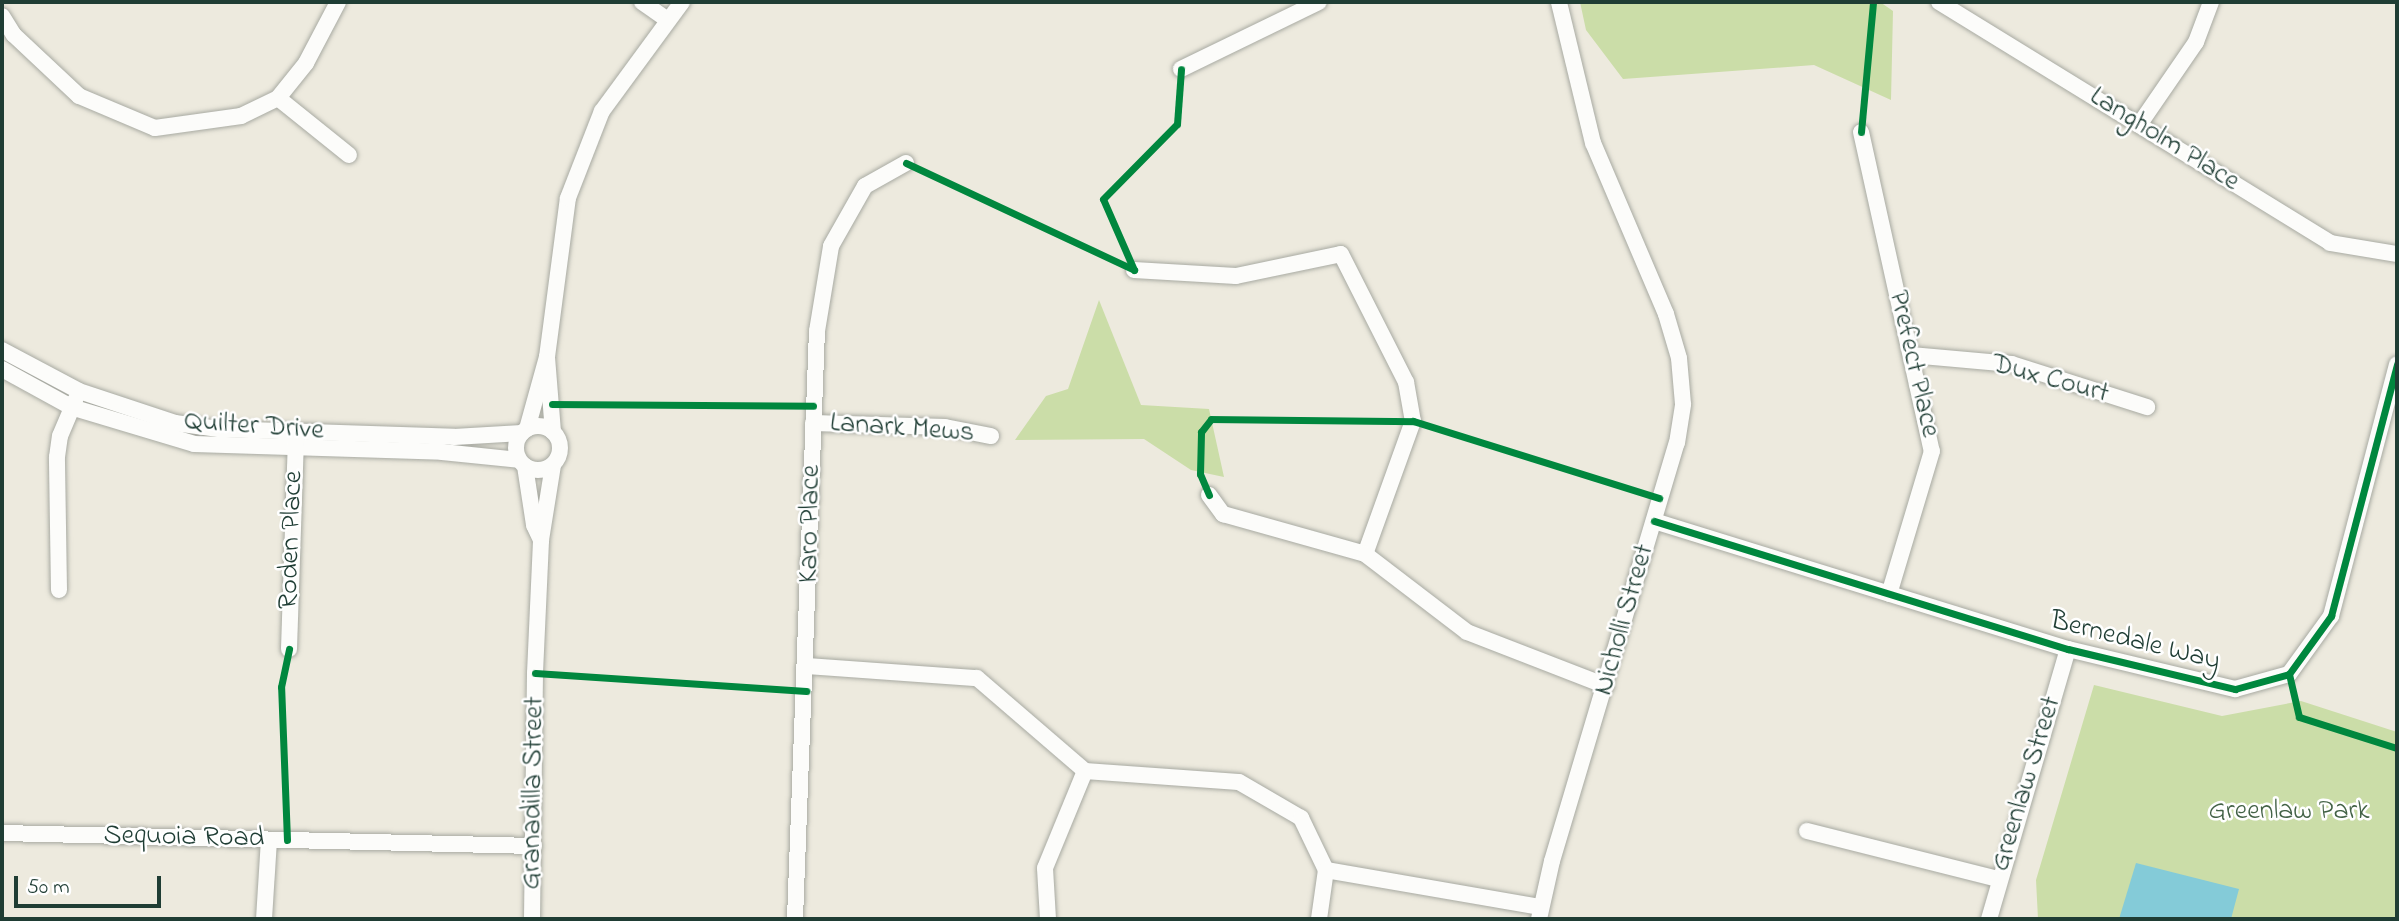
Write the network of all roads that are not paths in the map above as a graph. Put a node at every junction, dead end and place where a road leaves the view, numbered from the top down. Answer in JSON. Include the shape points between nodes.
{"nodes":[{"id":1,"x":338,"y":2,"type":"edge"},
{"id":2,"x":642,"y":2,"type":"edge"},
{"id":3,"x":682,"y":2,"type":"edge"},
{"id":4,"x":1319,"y":2,"type":"edge"},
{"id":5,"x":1559,"y":2,"type":"edge"},
{"id":6,"x":1938,"y":2,"type":"edge"},
{"id":7,"x":1972,"y":2,"type":"edge"},
{"id":8,"x":2211,"y":2,"type":"edge"},
{"id":9,"x":2,"y":16,"type":"edge"},
{"id":10,"x":1966,"y":18,"type":"junction"},
{"id":11,"x":666,"y":19,"type":"junction"},
{"id":12,"x":1181,"y":69,"type":"dead end"},
{"id":13,"x":278,"y":98,"type":"junction"},
{"id":14,"x":2139,"y":125,"type":"junction"},
{"id":15,"x":1861,"y":132,"type":"dead end"},
{"id":16,"x":349,"y":155,"type":"dead end"},
{"id":17,"x":906,"y":163,"type":"dead end"},
{"id":18,"x":2397,"y":254,"type":"edge"},
{"id":19,"x":1134,"y":270,"type":"dead end"},
{"id":20,"x":2,"y":350,"type":"edge"},
{"id":21,"x":1911,"y":355,"type":"junction"},
{"id":22,"x":547,"y":357,"type":"junction"},
{"id":23,"x":2397,"y":364,"type":"edge"},
{"id":24,"x":2,"y":369,"type":"edge"},
{"id":25,"x":79,"y":391,"type":"junction"},
{"id":26,"x":71,"y":407,"type":"junction"},
{"id":27,"x":2147,"y":407,"type":"dead end"},
{"id":28,"x":813,"y":423,"type":"junction"},
{"id":29,"x":296,"y":431,"type":"junction"},
{"id":30,"x":525,"y":431,"type":"junction"},
{"id":31,"x":553,"y":432,"type":"junction"},
{"id":32,"x":990,"y":436,"type":"dead end"},
{"id":33,"x":295,"y":448,"type":"junction"},
{"id":34,"x":522,"y":463,"type":"junction"},
{"id":35,"x":553,"y":465,"type":"junction"},
{"id":36,"x":1209,"y":495,"type":"dead end"},
{"id":37,"x":1654,"y":521,"type":"junction"},
{"id":38,"x":541,"y":540,"type":"junction"},
{"id":39,"x":1365,"y":554,"type":"junction"},
{"id":40,"x":59,"y":590,"type":"dead end"},
{"id":41,"x":1889,"y":594,"type":"junction"},
{"id":42,"x":289,"y":649,"type":"dead end"},
{"id":43,"x":2068,"y":649,"type":"junction"},
{"id":44,"x":808,"y":666,"type":"junction"},
{"id":45,"x":1606,"y":685,"type":"junction"},
{"id":46,"x":1085,"y":771,"type":"junction"},
{"id":47,"x":1807,"y":831,"type":"dead end"},
{"id":48,"x":2,"y":834,"type":"edge"},
{"id":49,"x":268,"y":840,"type":"junction"},
{"id":50,"x":534,"y":846,"type":"junction"},
{"id":51,"x":1326,"y":870,"type":"junction"},
{"id":52,"x":1998,"y":879,"type":"junction"},
{"id":53,"x":1540,"y":913,"type":"edge"},
{"id":54,"x":264,"y":919,"type":"edge"},
{"id":55,"x":532,"y":919,"type":"edge"},
{"id":56,"x":794,"y":919,"type":"edge"},
{"id":57,"x":1048,"y":919,"type":"edge"},
{"id":58,"x":1318,"y":919,"type":"edge"},
{"id":59,"x":1989,"y":919,"type":"edge"}],
"edges":[{"from":1,"to":13,"type":"street","via":[[306,63]]},
{"from":2,"to":11,"type":"street"},
{"from":3,"to":11,"type":"street"},
{"from":4,"to":12,"type":"street"},
{"from":5,"to":37,"type":"street","name":"Nicholli Street","via":[[1593,143],[1666,314],[1679,358],[1683,404],[1677,443]]},
{"from":6,"to":10,"type":"street","name":"Langholm Place"},
{"from":7,"to":10,"type":"street"},
{"from":8,"to":14,"type":"street","via":[[2196,42]]},
{"from":9,"to":13,"type":"street","via":[[14,35],[79,96],[155,128],[241,116]]},
{"from":10,"to":14,"type":"street","name":"Langholm Place"},
{"from":11,"to":22,"type":"street","via":[[602,111],[585,148],[568,198]]},
{"from":13,"to":16,"type":"street"},
{"from":14,"to":18,"type":"street","name":"Langholm Place","via":[[2330,243]]},
{"from":15,"to":21,"type":"street","name":"Prefect Place"},
{"from":17,"to":28,"type":"street","name":"Karo Place","via":[[865,186],[831,246],[817,331]]},
{"from":19,"to":39,"type":"street","via":[[1236,276],[1341,254],[1406,382],[1413,421]]},
{"from":20,"to":25,"type":"street","name":"Quilter Drive"},
{"from":21,"to":27,"type":"street","name":"Dux Court","via":[[2012,364]]},
{"from":21,"to":41,"type":"street","name":"Prefect Place","via":[[1932,451]]},
{"from":22,"to":30,"type":"street"},
{"from":22,"to":31,"type":"street"},
{"from":23,"to":43,"type":"street","name":"Bernedale Way","via":[[2331,616],[2289,674],[2235,689]]},
{"from":24,"to":26,"type":"street","name":"Quilter Drive"},
{"from":25,"to":26,"type":"street"},
{"from":25,"to":29,"type":"street","name":"Quilter Drive","via":[[175,423]]},
{"from":26,"to":33,"type":"street","name":"Quilter Drive","via":[[194,444]]},
{"from":26,"to":40,"type":"street","via":[[57,457]]},
{"from":28,"to":32,"type":"street","name":"Lanark Mews","via":[[945,427]]},
{"from":28,"to":44,"type":"street","name":"Karo Place"},
{"from":29,"to":30,"type":"street","name":"Quilter Drive","via":[[454,437]]},
{"from":29,"to":33,"type":"street","name":"Roden Place"},
{"from":30,"to":31,"type":"street","via":[[542,426]]},
{"from":30,"to":34,"type":"street","via":[[516,446]]},
{"from":31,"to":35,"type":"street","via":[[560,446]]},
{"from":33,"to":34,"type":"street","name":"Quilter Drive"},
{"from":33,"to":42,"type":"street","name":"Roden Place"},
{"from":34,"to":35,"type":"street","via":[[539,470]]},
{"from":34,"to":38,"type":"street","name":"Granadilla Street"},
{"from":35,"to":38,"type":"street","name":"Granadilla Street"},
{"from":36,"to":39,"type":"street","via":[[1223,514]]},
{"from":37,"to":41,"type":"street","name":"Bernedale Way"},
{"from":37,"to":45,"type":"street","name":"Nicholli Street"},
{"from":38,"to":50,"type":"street","name":"Granadilla Street"},
{"from":39,"to":45,"type":"street","via":[[1467,632]]},
{"from":41,"to":43,"type":"street","name":"Bernedale Way"},
{"from":43,"to":52,"type":"street","name":"Greenlaw Street"},
{"from":44,"to":46,"type":"street","via":[[977,678]]},
{"from":44,"to":56,"type":"street","name":"Karo Place"},
{"from":45,"to":53,"type":"street","name":"Nicholli Street"},
{"from":46,"to":51,"type":"street","via":[[1240,782],[1301,818]]},
{"from":46,"to":57,"type":"street","via":[[1045,868]]},
{"from":47,"to":52,"type":"street"},
{"from":48,"to":49,"type":"street","name":"Sequoia Road"},
{"from":49,"to":50,"type":"street","name":"Sequoia Road"},
{"from":49,"to":54,"type":"street"},
{"from":50,"to":55,"type":"street","name":"Granadilla Street"},
{"from":51,"to":53,"type":"street"},
{"from":51,"to":58,"type":"street"},
{"from":52,"to":59,"type":"street","name":"Greenlaw Street"}]}
